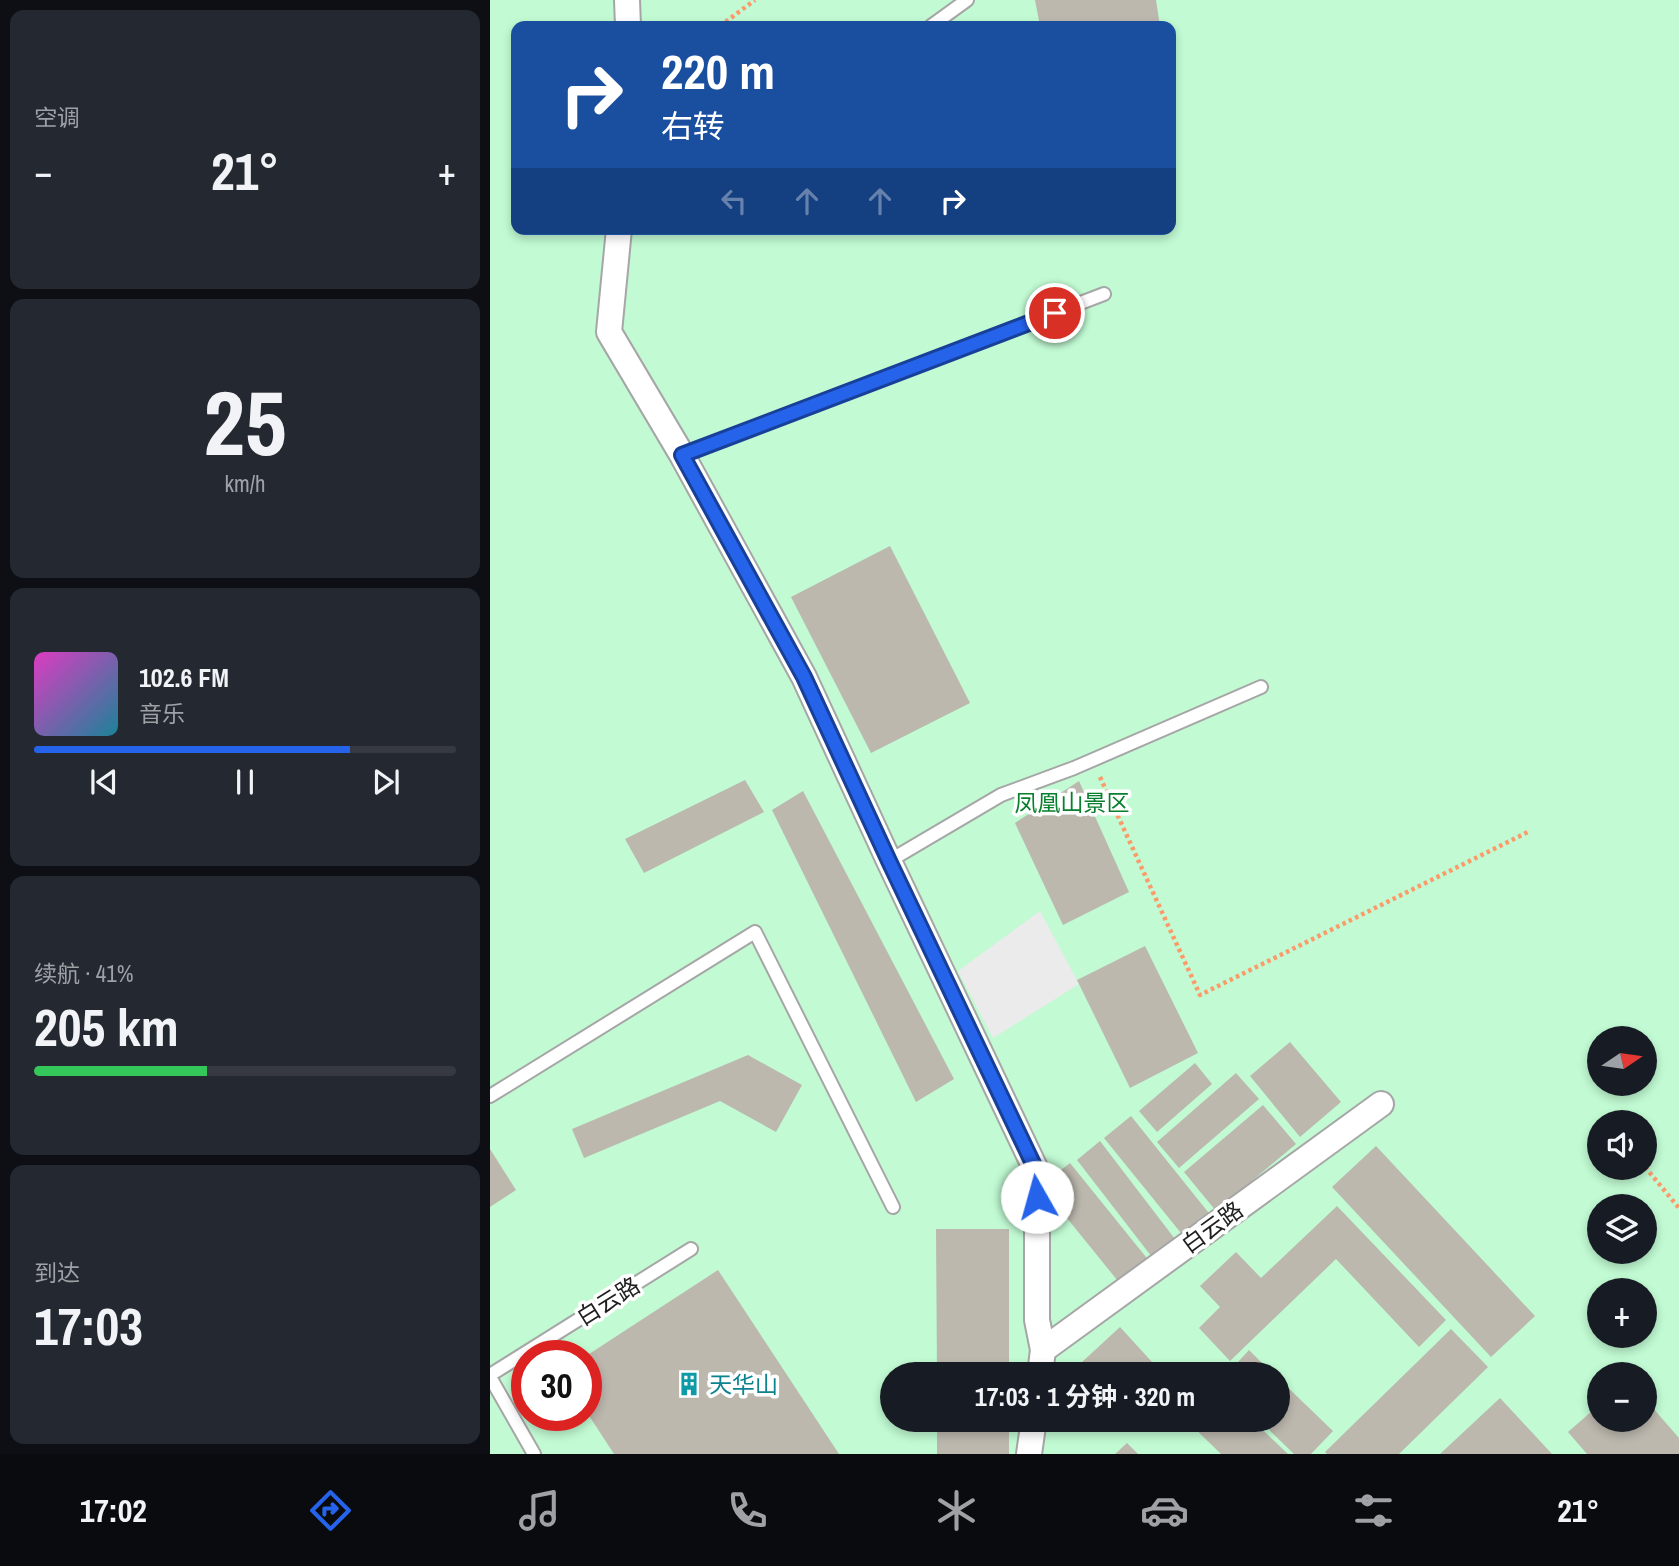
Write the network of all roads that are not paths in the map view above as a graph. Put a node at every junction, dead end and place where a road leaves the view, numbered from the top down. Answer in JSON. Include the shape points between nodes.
{"nodes":[{"id":1,"x":627,"y":0,"type":"edge"},
{"id":2,"x":967,"y":0,"type":"edge"},
{"id":3,"x":628,"y":21,"type":"edge"},
{"id":4,"x":938,"y":21,"type":"edge"},
{"id":5,"x":618,"y":235,"type":"edge"},
{"id":6,"x":1104,"y":294,"type":"dead end"},
{"id":7,"x":682,"y":455,"type":"junction"},
{"id":8,"x":1261,"y":687,"type":"dead end"},
{"id":9,"x":889,"y":861,"type":"junction"},
{"id":10,"x":490,"y":1096,"type":"edge"},
{"id":11,"x":1381,"y":1104,"type":"dead end"},
{"id":12,"x":893,"y":1207,"type":"dead end"},
{"id":13,"x":691,"y":1250,"type":"dead end"},
{"id":14,"x":1042,"y":1362,"type":"edge"},
{"id":15,"x":490,"y":1376,"type":"edge"},
{"id":16,"x":1032,"y":1432,"type":"edge"},
{"id":17,"x":534,"y":1454,"type":"edge"},
{"id":18,"x":1029,"y":1454,"type":"edge"}],
"edges":[{"from":1,"to":3,"type":"street"},
{"from":2,"to":4,"type":"lane"},
{"from":5,"to":7,"type":"street","via":[[609,332]]},
{"from":6,"to":7,"type":"lane"},
{"from":7,"to":9,"type":"street","via":[[804,677]]},
{"from":8,"to":9,"type":"lane","via":[[1001,794]]},
{"from":9,"to":14,"type":"street","name":"白云路","via":[[1037,1172],[1037,1320]]},
{"from":10,"to":12,"type":"lane","via":[[755,932]]},
{"from":11,"to":14,"type":"street","name":"白云路"},
{"from":13,"to":15,"type":"lane","name":"白云路"},
{"from":15,"to":17,"type":"lane","name":"白云路"},
{"from":16,"to":18,"type":"street"}]}
